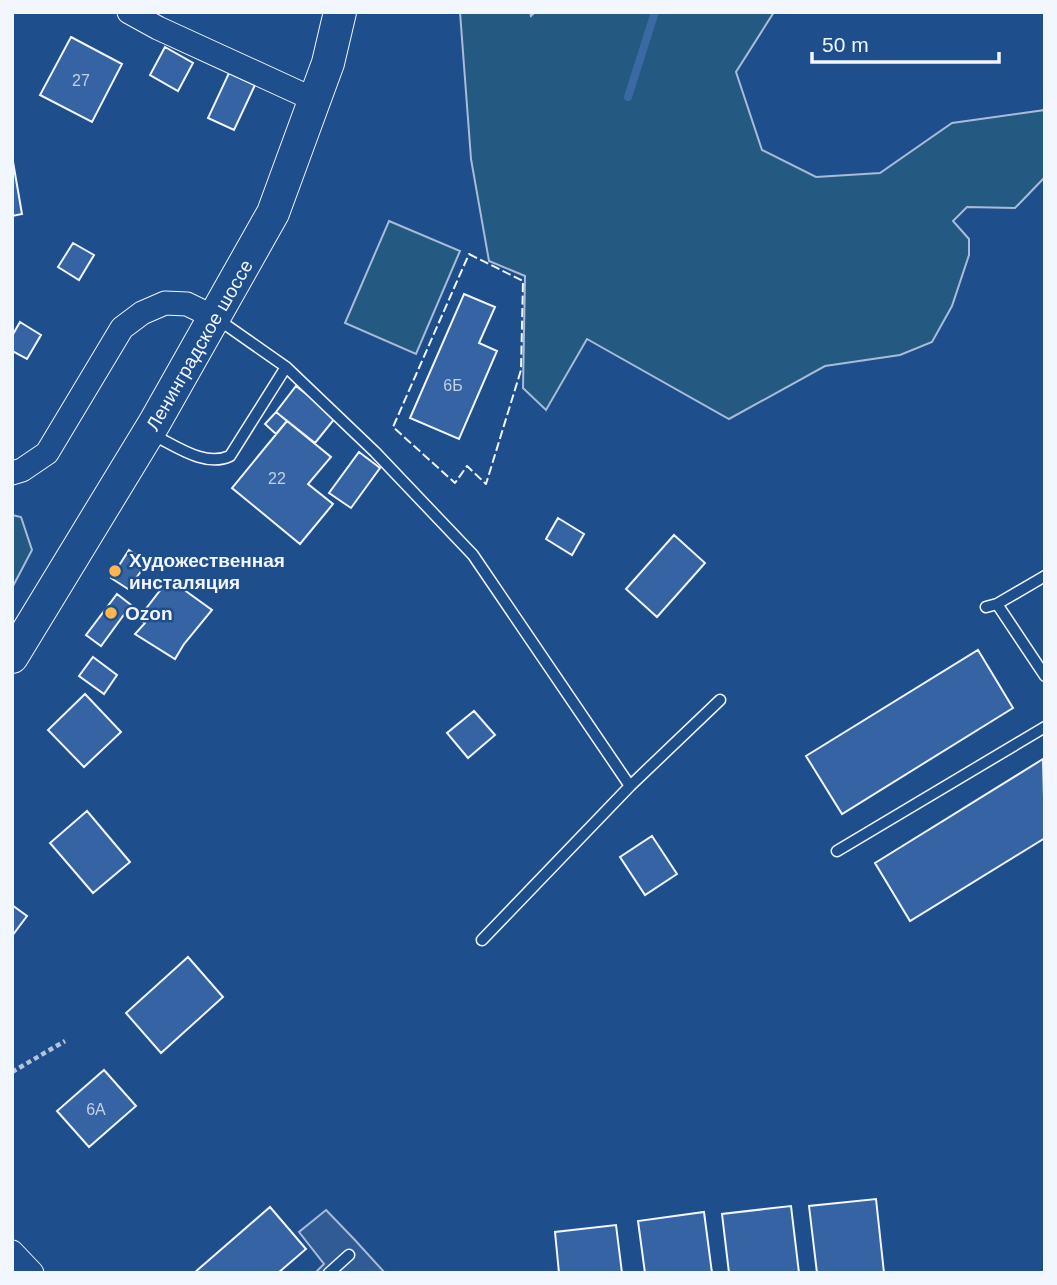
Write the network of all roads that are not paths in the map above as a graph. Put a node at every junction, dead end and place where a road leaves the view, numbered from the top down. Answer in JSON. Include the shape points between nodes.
{"nodes":[{"id":1,"x":129,"y":12,"type":"edge"},
{"id":2,"x":340,"y":12,"type":"edge"},
{"id":3,"x":315,"y":100,"type":"junction"},
{"id":4,"x":216,"y":318,"type":"junction"},
{"id":5,"x":286,"y":367,"type":"junction"},
{"id":6,"x":148,"y":433,"type":"junction"},
{"id":7,"x":12,"y":473,"type":"edge"},
{"id":8,"x":1045,"y":576,"type":"edge"},
{"id":9,"x":12,"y":657,"type":"edge"},
{"id":10,"x":1045,"y":676,"type":"edge"},
{"id":11,"x":720,"y":699,"type":"dead end"},
{"id":12,"x":1045,"y":727,"type":"edge"},
{"id":13,"x":630,"y":786,"type":"junction"},
{"id":14,"x":837,"y":851,"type":"dead end"},
{"id":15,"x":482,"y":940,"type":"dead end"},
{"id":16,"x":12,"y":1252,"type":"edge"},
{"id":17,"x":349,"y":1255,"type":"dead end"},
{"id":18,"x":32,"y":1273,"type":"edge"},
{"id":19,"x":329,"y":1273,"type":"edge"}],
"edges":[{"from":1,"to":3,"type":"street"},
{"from":2,"to":3,"type":"main road","name":"Ленинградское шоссе"},
{"from":3,"to":4,"type":"main road","name":"Ленинградское шоссе","via":[[273,214]]},
{"from":4,"to":5,"type":"lane"},
{"from":4,"to":6,"type":"main road","name":"Ленинградское шоссе"},
{"from":4,"to":7,"type":"street","via":[[187,304],[165,303],[122,328],[47,453]]},
{"from":5,"to":6,"type":"lane","via":[[230,456],[208,460]]},
{"from":5,"to":13,"type":"lane","via":[[473,555]]},
{"from":6,"to":9,"type":"main road","name":"Ленинградское шоссе"},
{"from":8,"to":10,"type":"lane","via":[[992,606]]},
{"from":11,"to":13,"type":"lane"},
{"from":12,"to":14,"type":"lane"},
{"from":13,"to":15,"type":"lane"},
{"from":16,"to":18,"type":"street"},
{"from":17,"to":19,"type":"lane"}]}
